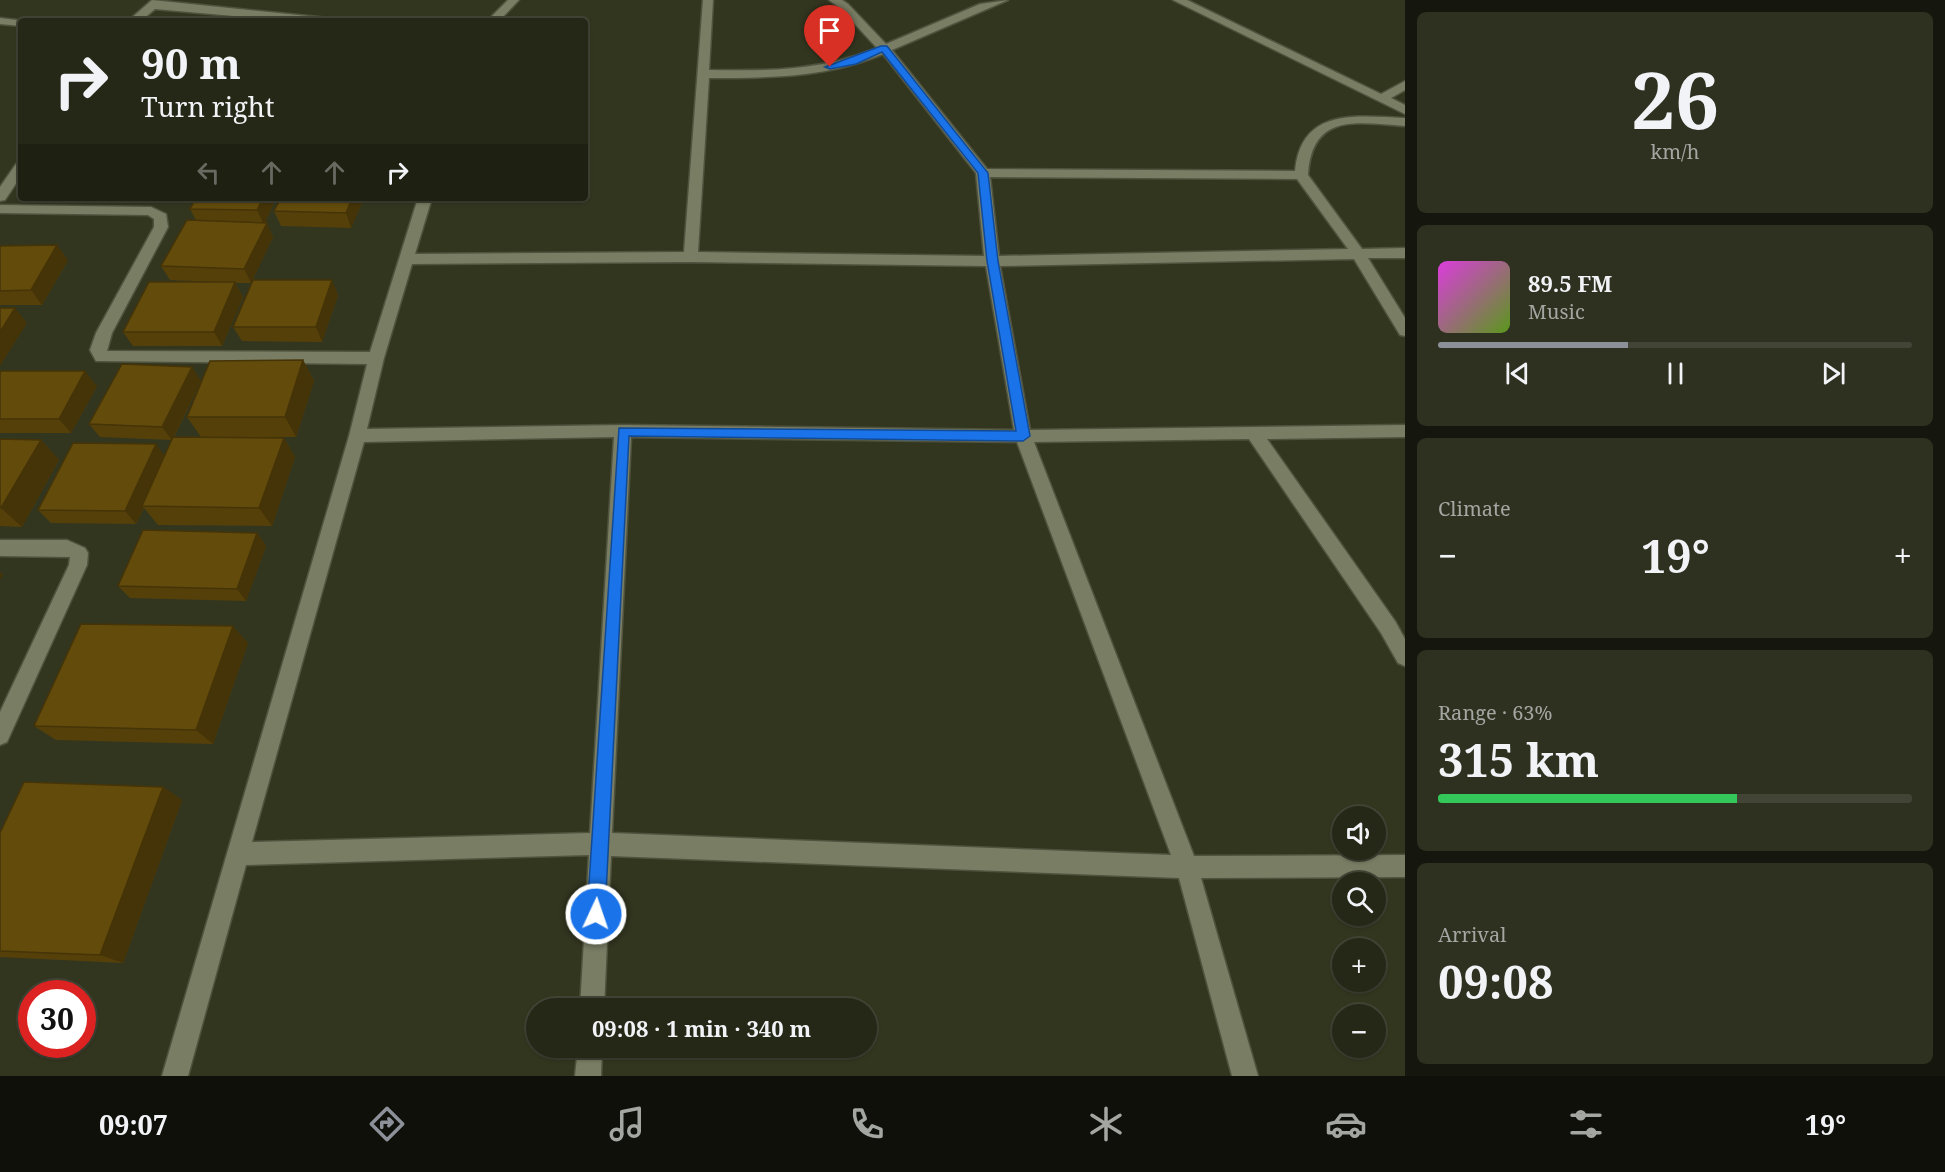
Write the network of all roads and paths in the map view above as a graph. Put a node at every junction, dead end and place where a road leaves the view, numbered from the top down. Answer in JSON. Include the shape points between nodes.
{"nodes":[{"id":1,"x":513,"y":0,"type":"edge"},
{"id":2,"x":708,"y":0,"type":"edge"},
{"id":3,"x":834,"y":0,"type":"edge"},
{"id":4,"x":1003,"y":0,"type":"edge"},
{"id":5,"x":1178,"y":0,"type":"edge"},
{"id":6,"x":155,"y":3,"type":"edge"},
{"id":7,"x":138,"y":18,"type":"edge"},
{"id":8,"x":299,"y":18,"type":"edge"},
{"id":9,"x":496,"y":18,"type":"edge"},
{"id":10,"x":0,"y":21,"type":"edge"},
{"id":11,"x":18,"y":23,"type":"edge"},
{"id":12,"x":884,"y":48,"type":"junction"},
{"id":13,"x":704,"y":74,"type":"junction"},
{"id":14,"x":1405,"y":85,"type":"edge"},
{"id":15,"x":1381,"y":99,"type":"junction"},
{"id":16,"x":1405,"y":110,"type":"edge"},
{"id":17,"x":1405,"y":122,"type":"edge"},
{"id":18,"x":18,"y":171,"type":"edge"},
{"id":19,"x":983,"y":173,"type":"junction"},
{"id":20,"x":1301,"y":175,"type":"junction"},
{"id":21,"x":0,"y":197,"type":"edge"},
{"id":22,"x":424,"y":201,"type":"edge"},
{"id":23,"x":0,"y":209,"type":"edge"},
{"id":24,"x":1357,"y":252,"type":"junction"},
{"id":25,"x":1405,"y":253,"type":"edge"},
{"id":26,"x":692,"y":257,"type":"junction"},
{"id":27,"x":407,"y":259,"type":"junction"},
{"id":28,"x":992,"y":261,"type":"junction"},
{"id":29,"x":1405,"y":331,"type":"edge"},
{"id":30,"x":376,"y":358,"type":"junction"},
{"id":31,"x":623,"y":431,"type":"junction"},
{"id":32,"x":1252,"y":431,"type":"junction"},
{"id":33,"x":1405,"y":431,"type":"edge"},
{"id":34,"x":357,"y":436,"type":"junction"},
{"id":35,"x":1023,"y":436,"type":"junction"},
{"id":36,"x":0,"y":548,"type":"edge"},
{"id":37,"x":1405,"y":657,"type":"edge"},
{"id":38,"x":0,"y":735,"type":"edge"},
{"id":39,"x":599,"y":844,"type":"junction"},
{"id":40,"x":236,"y":855,"type":"junction"},
{"id":41,"x":1405,"y":866,"type":"edge"},
{"id":42,"x":1187,"y":867,"type":"junction"},
{"id":43,"x":592,"y":998,"type":"edge"},
{"id":44,"x":589,"y":1058,"type":"edge"},
{"id":45,"x":175,"y":1076,"type":"edge"},
{"id":46,"x":588,"y":1076,"type":"edge"},
{"id":47,"x":1245,"y":1076,"type":"edge"}],
"edges":[{"from":1,"to":9,"type":"street"},
{"from":2,"to":13,"type":"street"},
{"from":3,"to":12,"type":"street"},
{"from":4,"to":12,"type":"street"},
{"from":5,"to":15,"type":"street"},
{"from":6,"to":7,"type":"street"},
{"from":6,"to":8,"type":"street"},
{"from":10,"to":11,"type":"street"},
{"from":12,"to":13,"type":"street","via":[[852,62],[807,72]]},
{"from":12,"to":19,"type":"street"},
{"from":13,"to":26,"type":"street"},
{"from":14,"to":15,"type":"street"},
{"from":15,"to":16,"type":"street"},
{"from":17,"to":20,"type":"street","via":[[1330,123],[1313,134],[1304,150]]},
{"from":18,"to":21,"type":"street"},
{"from":19,"to":20,"type":"street"},
{"from":19,"to":28,"type":"street"},
{"from":20,"to":24,"type":"street"},
{"from":22,"to":27,"type":"street"},
{"from":23,"to":30,"type":"street","via":[[151,211],[161,217],[161,227],[104,333],[98,350],[102,357]]},
{"from":24,"to":25,"type":"street"},
{"from":24,"to":28,"type":"street"},
{"from":24,"to":29,"type":"street"},
{"from":26,"to":27,"type":"street"},
{"from":26,"to":28,"type":"street"},
{"from":27,"to":30,"type":"street"},
{"from":28,"to":35,"type":"street"},
{"from":30,"to":34,"type":"street"},
{"from":31,"to":34,"type":"street"},
{"from":31,"to":35,"type":"street"},
{"from":31,"to":39,"type":"street"},
{"from":32,"to":33,"type":"street"},
{"from":32,"to":35,"type":"street"},
{"from":32,"to":37,"type":"street"},
{"from":34,"to":40,"type":"street"},
{"from":35,"to":42,"type":"street"},
{"from":36,"to":38,"type":"street","via":[[67,548],[79,553],[78,565]]},
{"from":39,"to":40,"type":"street"},
{"from":39,"to":42,"type":"street"},
{"from":39,"to":43,"type":"street"},
{"from":40,"to":45,"type":"street"},
{"from":41,"to":42,"type":"street"},
{"from":42,"to":47,"type":"street"},
{"from":44,"to":46,"type":"street"}]}
